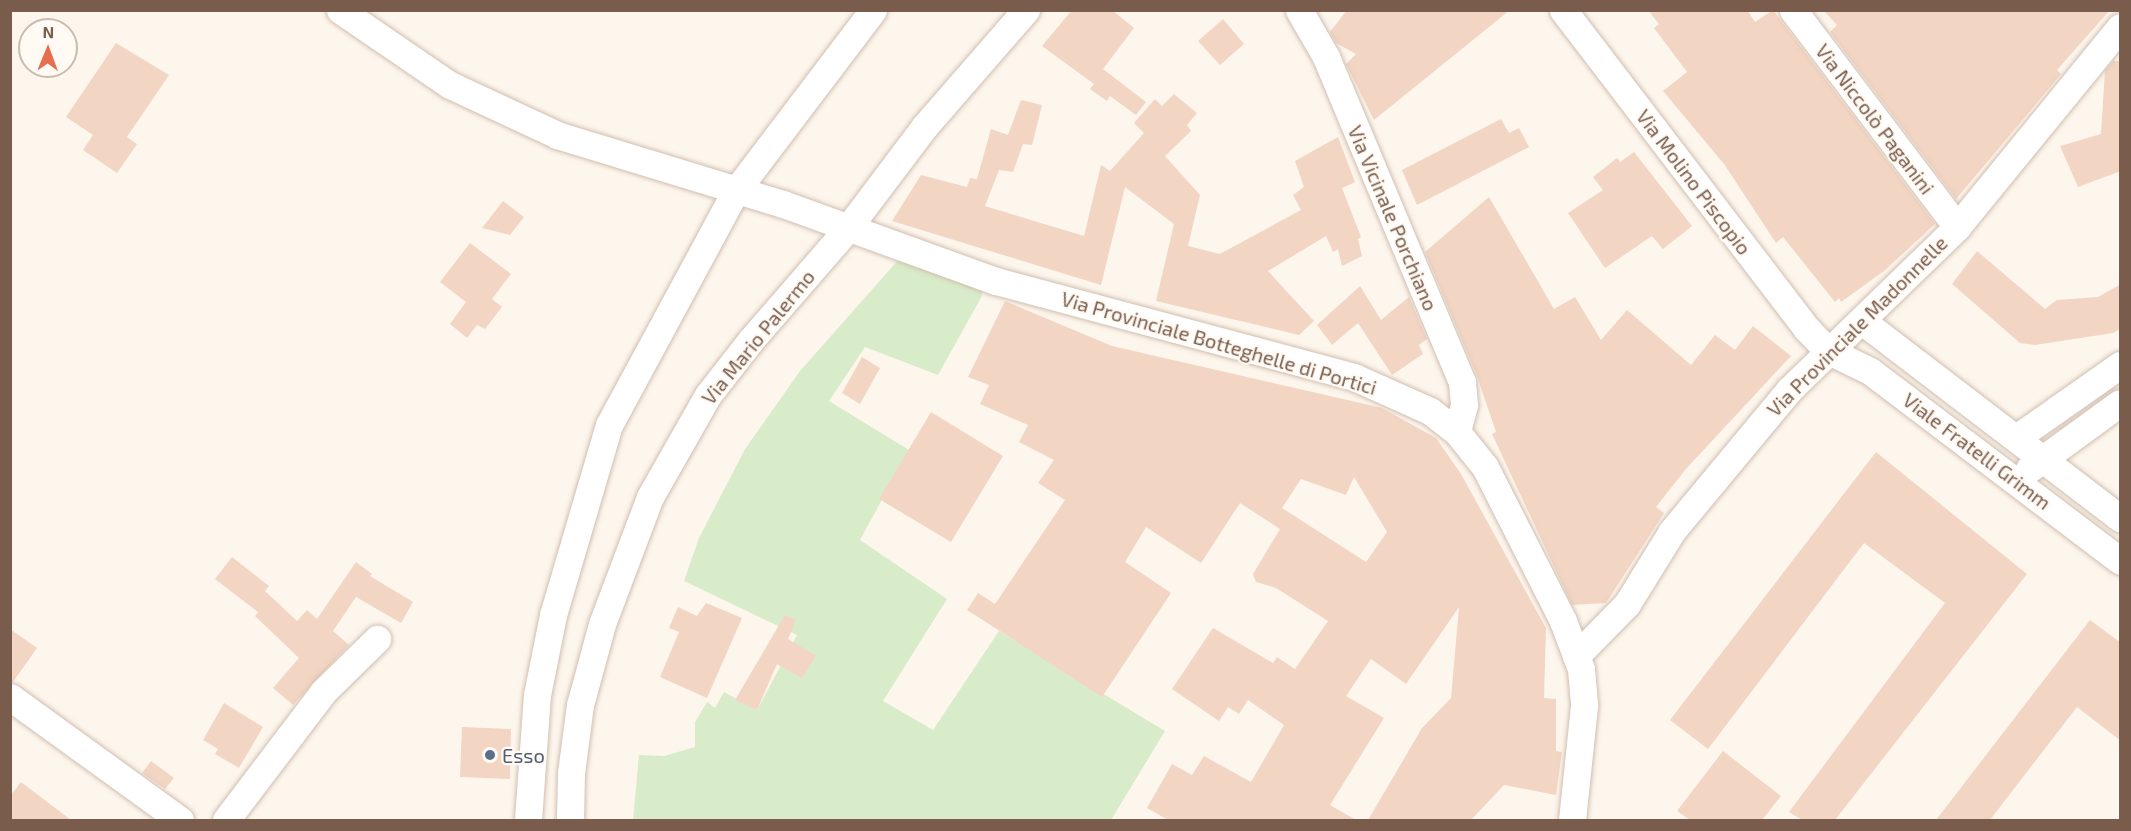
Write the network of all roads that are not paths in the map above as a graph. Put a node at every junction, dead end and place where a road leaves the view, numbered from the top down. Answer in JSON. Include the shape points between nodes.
{"nodes":[{"id":1,"x":340,"y":10,"type":"edge"},
{"id":2,"x":873,"y":10,"type":"edge"},
{"id":3,"x":1026,"y":10,"type":"edge"},
{"id":4,"x":1299,"y":10,"type":"edge"},
{"id":5,"x":1563,"y":10,"type":"edge"},
{"id":6,"x":1792,"y":10,"type":"edge"},
{"id":7,"x":2121,"y":27,"type":"edge"},
{"id":8,"x":735,"y":192,"type":"junction"},
{"id":9,"x":1957,"y":227,"type":"junction"},
{"id":10,"x":848,"y":228,"type":"junction"},
{"id":11,"x":1863,"y":321,"type":"junction"},
{"id":12,"x":1827,"y":350,"type":"junction"},
{"id":13,"x":2121,"y":365,"type":"edge"},
{"id":14,"x":2121,"y":403,"type":"edge"},
{"id":15,"x":1457,"y":432,"type":"junction"},
{"id":16,"x":2016,"y":438,"type":"junction"},
{"id":17,"x":2043,"y":459,"type":"junction"},
{"id":18,"x":2016,"y":478,"type":"junction"},
{"id":19,"x":2121,"y":518,"type":"edge"},
{"id":20,"x":2121,"y":561,"type":"edge"},
{"id":21,"x":378,"y":639,"type":"dead end"},
{"id":22,"x":1576,"y":656,"type":"junction"},
{"id":23,"x":10,"y":697,"type":"edge"},
{"id":24,"x":180,"y":820,"type":"edge"},
{"id":25,"x":226,"y":820,"type":"edge"},
{"id":26,"x":528,"y":820,"type":"edge"},
{"id":27,"x":570,"y":820,"type":"edge"},
{"id":28,"x":1572,"y":820,"type":"edge"}],
"edges":[{"from":1,"to":8,"type":"street","name":"Via Provinciale Botteghelle di Portici","via":[[450,85],[557,135]]},
{"from":2,"to":8,"type":"street"},
{"from":3,"to":10,"type":"street","name":"Via Mario Palermo","via":[[925,126]]},
{"from":4,"to":15,"type":"street","name":"Via Vicinale Porchiano","via":[[1326,57],[1462,382],[1464,405]]},
{"from":5,"to":12,"type":"street","name":"Via Molino Piscopio","via":[[1806,328]]},
{"from":6,"to":9,"type":"street","name":"Via Niccolò Paganini"},
{"from":7,"to":9,"type":"street","name":"Via Provinciale Madonnelle"},
{"from":8,"to":10,"type":"street","name":"Via Provinciale Botteghelle di Portici","via":[[783,204]]},
{"from":8,"to":26,"type":"street","via":[[609,425],[546,649],[532,739]]},
{"from":9,"to":11,"type":"street","name":"Via Provinciale Madonnelle"},
{"from":10,"to":15,"type":"street","name":"Via Provinciale Botteghelle di Portici","via":[[996,281],[1353,377],[1430,411]]},
{"from":10,"to":27,"type":"street","name":"Via Mario Palermo","via":[[708,395],[650,497],[602,624],[580,705],[571,773]]},
{"from":11,"to":12,"type":"street","name":"Via Provinciale Madonnelle"},
{"from":11,"to":16,"type":"street","name":"Viale Fratelli Grimm"},
{"from":12,"to":18,"type":"street","name":"Viale Fratelli Grimm","via":[[1870,371]]},
{"from":12,"to":22,"type":"street","name":"Via Provinciale Madonnelle","via":[[1672,531],[1617,617]]},
{"from":13,"to":16,"type":"street"},
{"from":14,"to":17,"type":"street"},
{"from":15,"to":22,"type":"street","name":"Via Provinciale Botteghelle di Portici","via":[[1485,467],[1563,621]]},
{"from":16,"to":17,"type":"street","name":"Viale Fratelli Grimm"},
{"from":16,"to":18,"type":"street"},
{"from":17,"to":18,"type":"street"},
{"from":17,"to":19,"type":"street","name":"Viale Fratelli Grimm"},
{"from":18,"to":20,"type":"street","name":"Viale Fratelli Grimm"},
{"from":21,"to":25,"type":"street","via":[[323,692]]},
{"from":22,"to":28,"type":"street","name":"Via Provinciale Botteghelle di Portici","via":[[1584,687],[1584,706]]},
{"from":23,"to":24,"type":"street"}]}
